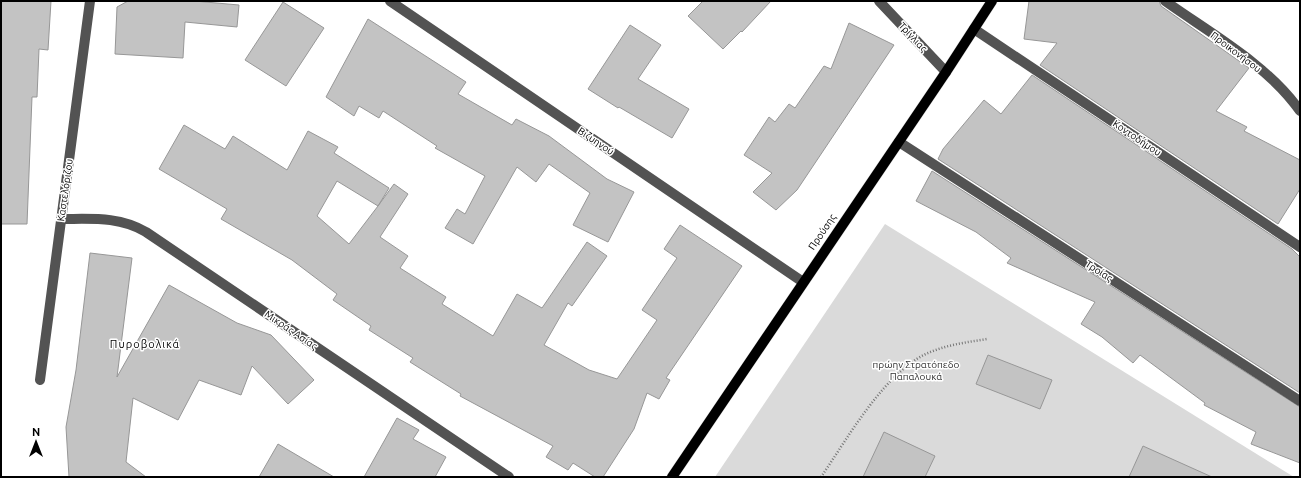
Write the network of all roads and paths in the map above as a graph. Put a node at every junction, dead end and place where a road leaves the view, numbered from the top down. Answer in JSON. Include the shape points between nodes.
{"nodes":[{"id":1,"x":90,"y":1,"type":"edge"},
{"id":2,"x":390,"y":1,"type":"edge"},
{"id":3,"x":879,"y":1,"type":"edge"},
{"id":4,"x":992,"y":1,"type":"edge"},
{"id":5,"x":1165,"y":1,"type":"edge"},
{"id":6,"x":974,"y":29,"type":"junction"},
{"id":7,"x":946,"y":72,"type":"junction"},
{"id":8,"x":1300,"y":111,"type":"edge"},
{"id":9,"x":899,"y":142,"type":"junction"},
{"id":10,"x":61,"y":219,"type":"junction"},
{"id":11,"x":1300,"y":247,"type":"edge"},
{"id":12,"x":802,"y":282,"type":"junction"},
{"id":13,"x":987,"y":339,"type":"dead end"},
{"id":14,"x":40,"y":380,"type":"dead end"},
{"id":15,"x":1300,"y":401,"type":"edge"},
{"id":16,"x":509,"y":477,"type":"edge"},
{"id":17,"x":672,"y":477,"type":"edge"},
{"id":18,"x":821,"y":477,"type":"edge"}],
"edges":[{"from":1,"to":10,"type":"street","name":"Καστελόριζου"},
{"from":2,"to":12,"type":"street","name":"Βιζυηνού"},
{"from":3,"to":7,"type":"street","name":"Τρίγλιας"},
{"from":4,"to":6,"type":"main road","name":"Προύσης"},
{"from":5,"to":8,"type":"street","name":"Προικονήσου","via":[[1247,58],[1277,85]]},
{"from":6,"to":7,"type":"main road","name":"Προύσης"},
{"from":6,"to":11,"type":"street","name":"Κοντοδήμου"},
{"from":7,"to":9,"type":"main road","name":"Προύσης"},
{"from":9,"to":12,"type":"main road","name":"Προύσης"},
{"from":9,"to":15,"type":"street","name":"Τροίας"},
{"from":10,"to":14,"type":"street","name":"Καστελόριζου"},
{"from":10,"to":16,"type":"street","name":"Μικράς Ασίας","via":[[102,218],[133,224],[140,228]]},
{"from":12,"to":17,"type":"main road","name":"Προύσης"},
{"from":13,"to":18,"type":"path","via":[[959,343],[932,351],[899,371],[882,390]]}]}
